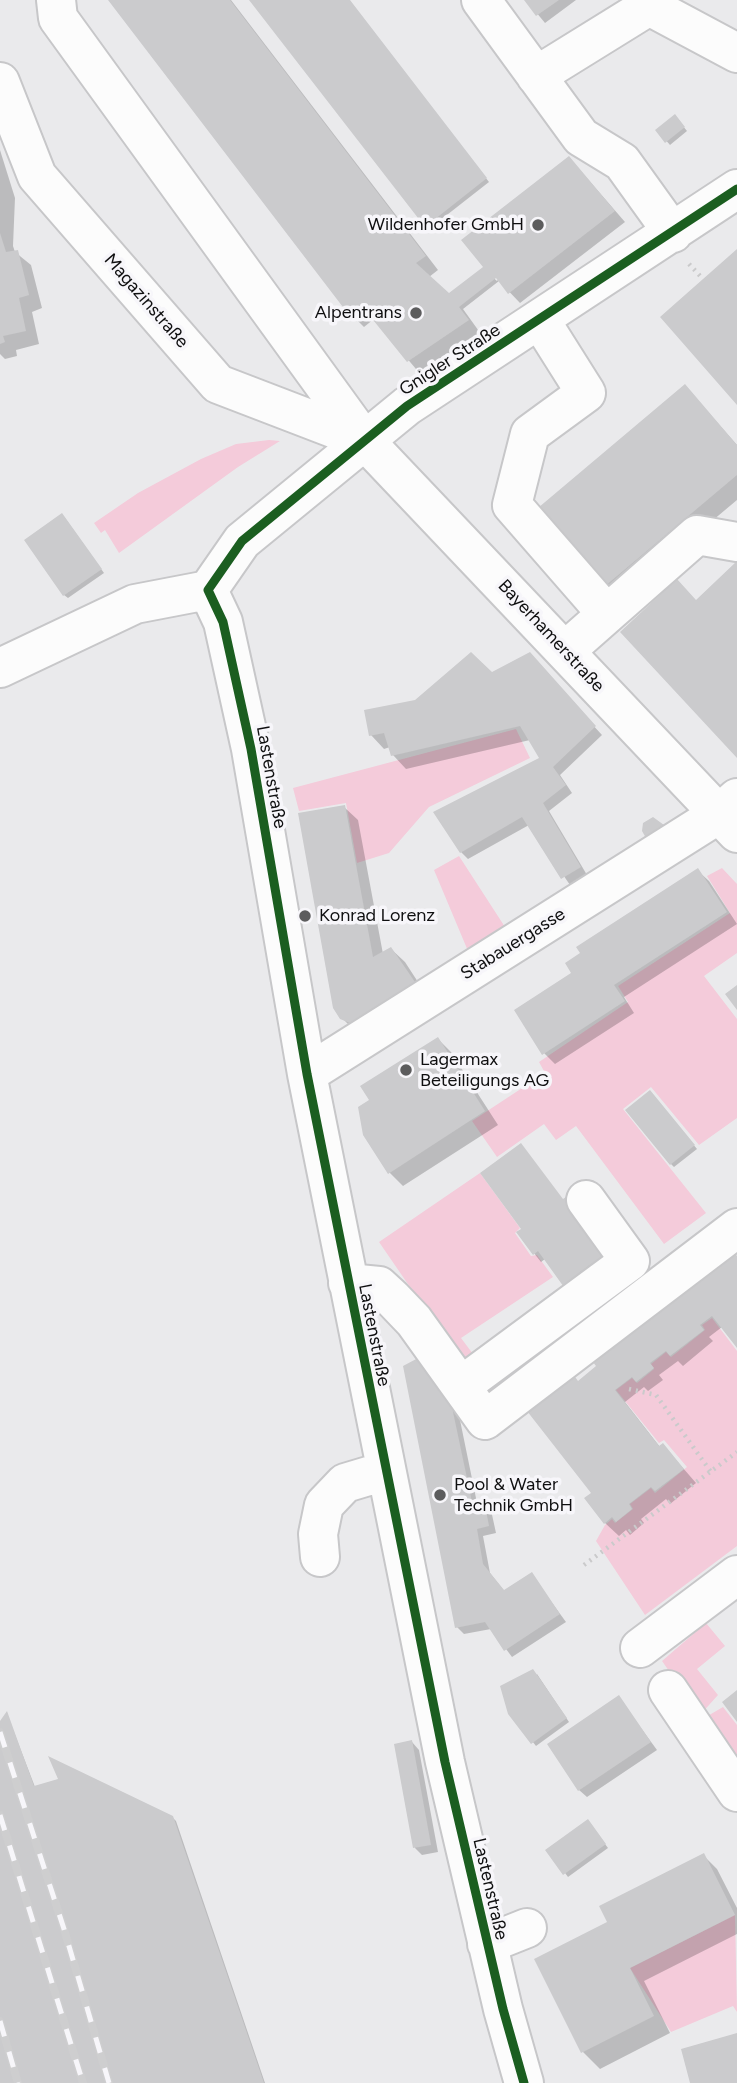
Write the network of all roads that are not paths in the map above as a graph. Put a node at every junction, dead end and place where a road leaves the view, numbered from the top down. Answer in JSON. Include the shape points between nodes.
{"nodes":[{"id":1,"x":56,"y":0,"type":"edge"},
{"id":2,"x":481,"y":0,"type":"edge"},
{"id":3,"x":649,"y":3,"type":"edge"},
{"id":4,"x":737,"y":53,"type":"edge"},
{"id":5,"x":536,"y":76,"type":"junction"},
{"id":6,"x":0,"y":82,"type":"edge"},
{"id":7,"x":737,"y":189,"type":"edge"},
{"id":8,"x":677,"y":245,"type":"junction"},
{"id":9,"x":540,"y":320,"type":"junction"},
{"id":10,"x":364,"y":440,"type":"junction"},
{"id":11,"x":737,"y":542,"type":"edge"},
{"id":12,"x":208,"y":590,"type":"junction"},
{"id":13,"x":607,"y":614,"type":"junction"},
{"id":14,"x":565,"y":651,"type":"junction"},
{"id":15,"x":0,"y":668,"type":"edge"},
{"id":16,"x":731,"y":815,"type":"edge"},
{"id":17,"x":307,"y":1074,"type":"junction"},
{"id":18,"x":586,"y":1200,"type":"dead end"},
{"id":19,"x":737,"y":1228,"type":"edge"},
{"id":20,"x":348,"y":1283,"type":"junction"},
{"id":21,"x":461,"y":1386,"type":"junction"},
{"id":22,"x":385,"y":1471,"type":"junction"},
{"id":23,"x":320,"y":1558,"type":"dead end"},
{"id":24,"x":737,"y":1575,"type":"edge"},
{"id":25,"x":640,"y":1648,"type":"dead end"},
{"id":26,"x":668,"y":1690,"type":"dead end"},
{"id":27,"x":737,"y":1792,"type":"edge"},
{"id":28,"x":527,"y":1928,"type":"dead end"},
{"id":29,"x":487,"y":1944,"type":"junction"},
{"id":30,"x":524,"y":2083,"type":"edge"}],
"edges":[{"from":1,"to":10,"type":"street","name":"Bayerhamerstraße","via":[[58,18]]},
{"from":2,"to":5,"type":"street"},
{"from":3,"to":4,"type":"street"},
{"from":3,"to":5,"type":"street"},
{"from":5,"to":8,"type":"street","via":[[581,137],[622,163]]},
{"from":6,"to":10,"type":"street","name":"Magazinstraße","via":[[37,176],[218,384]]},
{"from":7,"to":8,"type":"street","name":"Gnigler Straße"},
{"from":8,"to":9,"type":"street","name":"Gnigler Straße"},
{"from":9,"to":10,"type":"street","name":"Gnigler Straße","via":[[407,406]]},
{"from":9,"to":13,"type":"street","via":[[586,393],[530,433],[512,505]]},
{"from":10,"to":12,"type":"street","name":"Gnigler Straße","via":[[242,541]]},
{"from":10,"to":14,"type":"street","name":"Bayerhamerstraße"},
{"from":11,"to":13,"type":"street","via":[[697,534]]},
{"from":12,"to":15,"type":"street","via":[[135,604]]},
{"from":12,"to":17,"type":"street","name":"Lastenstraße","via":[[223,622],[251,749]]},
{"from":13,"to":14,"type":"street"},
{"from":14,"to":16,"type":"street","name":"Bayerhamerstraße"},
{"from":16,"to":17,"type":"street","name":"Stabauergasse"},
{"from":17,"to":20,"type":"street","name":"Lastenstraße"},
{"from":18,"to":21,"type":"street","via":[[630,1261]]},
{"from":19,"to":21,"type":"street","via":[[485,1420]]},
{"from":20,"to":21,"type":"street","via":[[379,1286],[414,1321]]},
{"from":20,"to":22,"type":"street","name":"Lastenstraße"},
{"from":22,"to":23,"type":"street","via":[[345,1483],[328,1499],[319,1520]]},
{"from":22,"to":29,"type":"street","name":"Lastenstraße"},
{"from":24,"to":25,"type":"street"},
{"from":26,"to":27,"type":"street"},
{"from":28,"to":29,"type":"street"},
{"from":29,"to":30,"type":"street","name":"Lastenstraße"}]}
